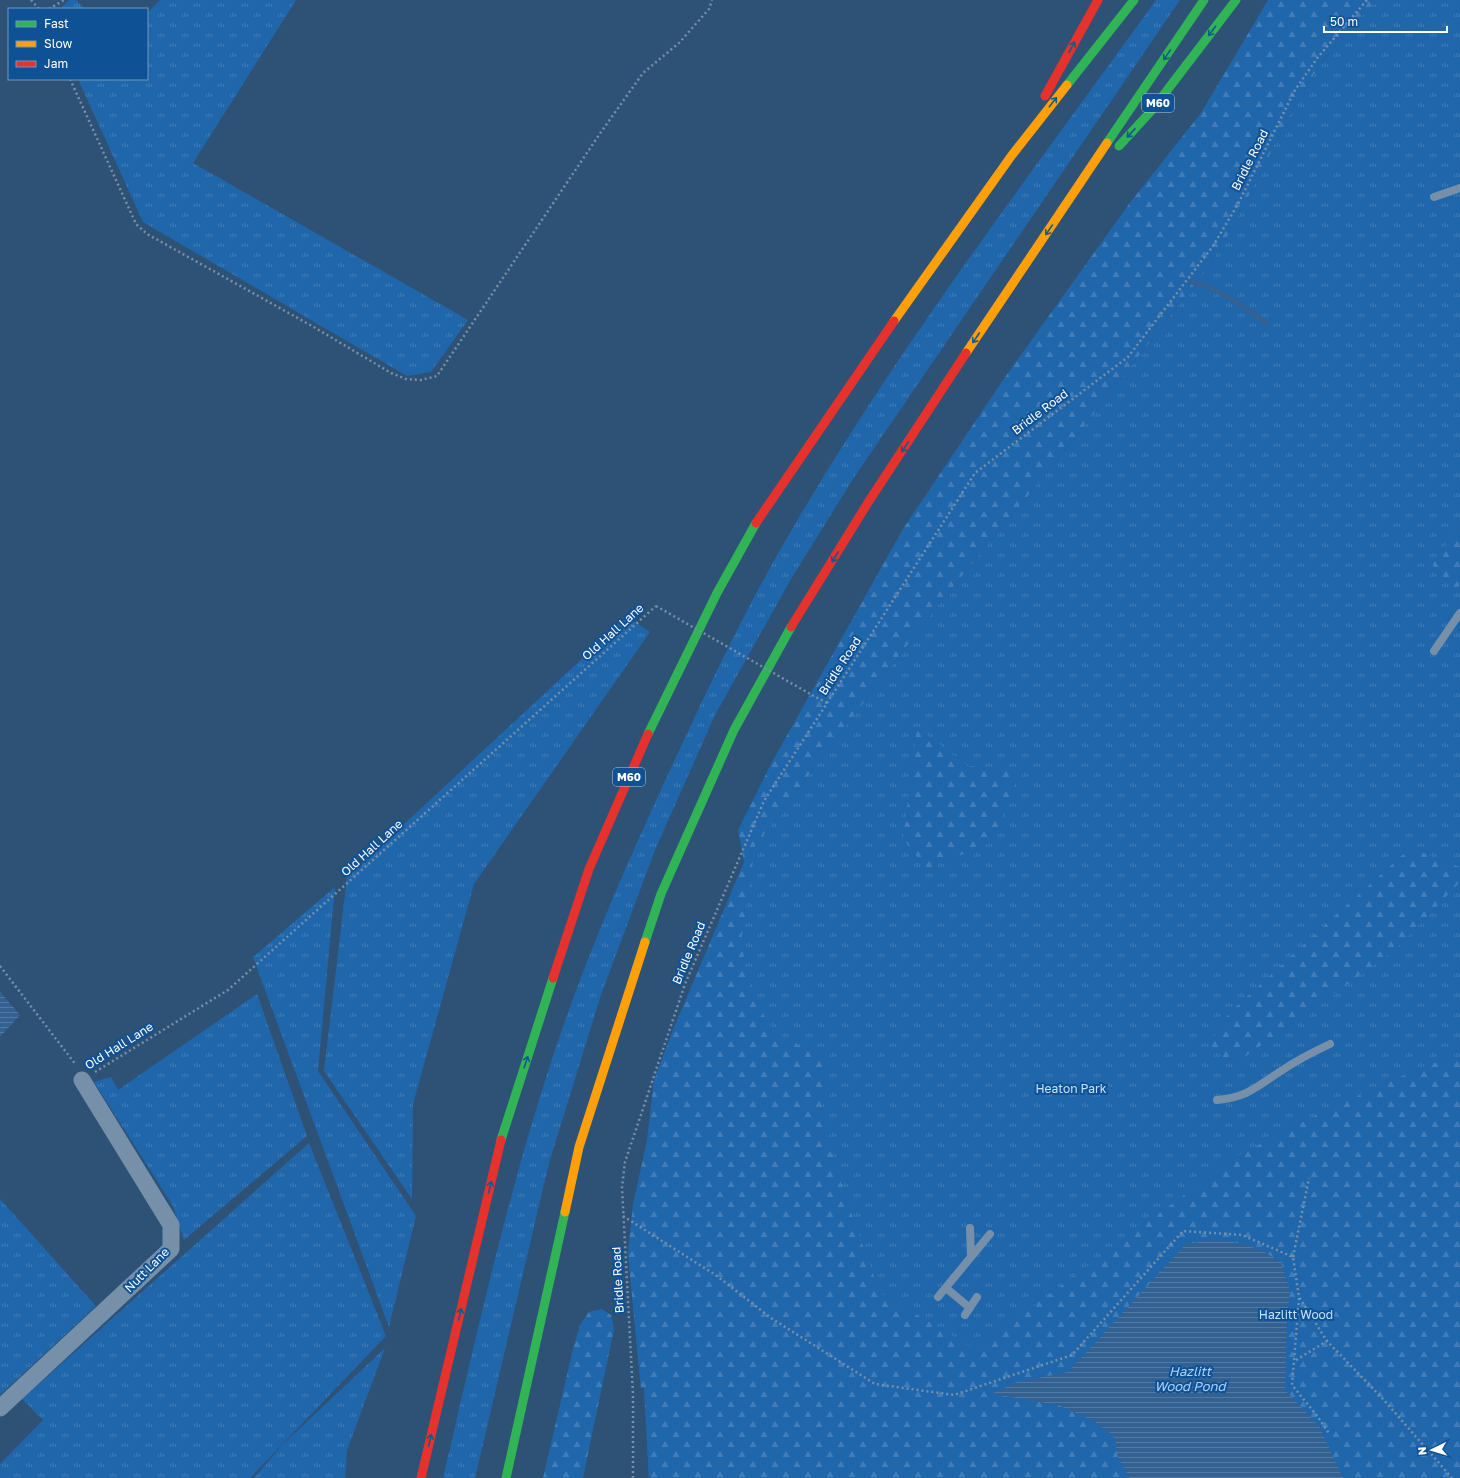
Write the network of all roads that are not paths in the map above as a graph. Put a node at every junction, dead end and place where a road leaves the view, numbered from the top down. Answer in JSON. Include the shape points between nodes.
{"nodes":[{"id":1,"x":1098,"y":0,"type":"edge"},
{"id":2,"x":1134,"y":0,"type":"edge"},
{"id":3,"x":1204,"y":0,"type":"edge"},
{"id":4,"x":1236,"y":0,"type":"edge"},
{"id":5,"x":1012,"y":154,"type":"junction"},
{"id":6,"x":1460,"y":188,"type":"edge"},
{"id":7,"x":1434,"y":197,"type":"dead end"},
{"id":8,"x":1070,"y":198,"type":"junction"},
{"id":9,"x":1460,"y":613,"type":"edge"},
{"id":10,"x":1434,"y":651,"type":"dead end"},
{"id":11,"x":1330,"y":1044,"type":"dead end"},
{"id":12,"x":82,"y":1080,"type":"road end"},
{"id":13,"x":1217,"y":1100,"type":"dead end"},
{"id":14,"x":970,"y":1228,"type":"dead end"},
{"id":15,"x":990,"y":1234,"type":"dead end"},
{"id":16,"x":971,"y":1257,"type":"junction"},
{"id":17,"x":946,"y":1288,"type":"junction"},
{"id":18,"x":938,"y":1297,"type":"dead end"},
{"id":19,"x":978,"y":1297,"type":"dead end"},
{"id":20,"x":970,"y":1308,"type":"junction"},
{"id":21,"x":965,"y":1316,"type":"dead end"},
{"id":22,"x":0,"y":1408,"type":"edge"},
{"id":23,"x":421,"y":1478,"type":"edge"},
{"id":24,"x":506,"y":1478,"type":"edge"}],
"edges":[{"from":5,"to":1,"type":"highway","number":"M60","one_way":true},
{"from":5,"to":2,"type":"highway","number":"M60","one_way":true},
{"from":3,"to":8,"type":"highway","number":"M60","one_way":true},
{"from":4,"to":8,"type":"highway","number":"M60","one_way":true,"via":[[1152,110]]},
{"from":23,"to":5,"type":"highway","number":"M60","one_way":true,"via":[[504,1127],[589,869],[658,711],[717,593],[759,517]]},
{"from":6,"to":7,"type":"lane"},
{"from":8,"to":24,"type":"highway","number":"M60","one_way":true,"via":[[869,501],[795,621],[734,730],[667,880],[579,1147]]},
{"from":9,"to":10,"type":"lane"},
{"from":11,"to":13,"type":"lane","via":[[1304,1056],[1257,1089],[1235,1098]]},
{"from":12,"to":22,"type":"street","name":"Nutt Lane","via":[[171,1225],[172,1249]]},
{"from":14,"to":16,"type":"lane"},
{"from":15,"to":16,"type":"lane"},
{"from":16,"to":17,"type":"lane"},
{"from":17,"to":18,"type":"lane"},
{"from":17,"to":20,"type":"lane"},
{"from":19,"to":20,"type":"lane"},
{"from":20,"to":21,"type":"lane"}]}
